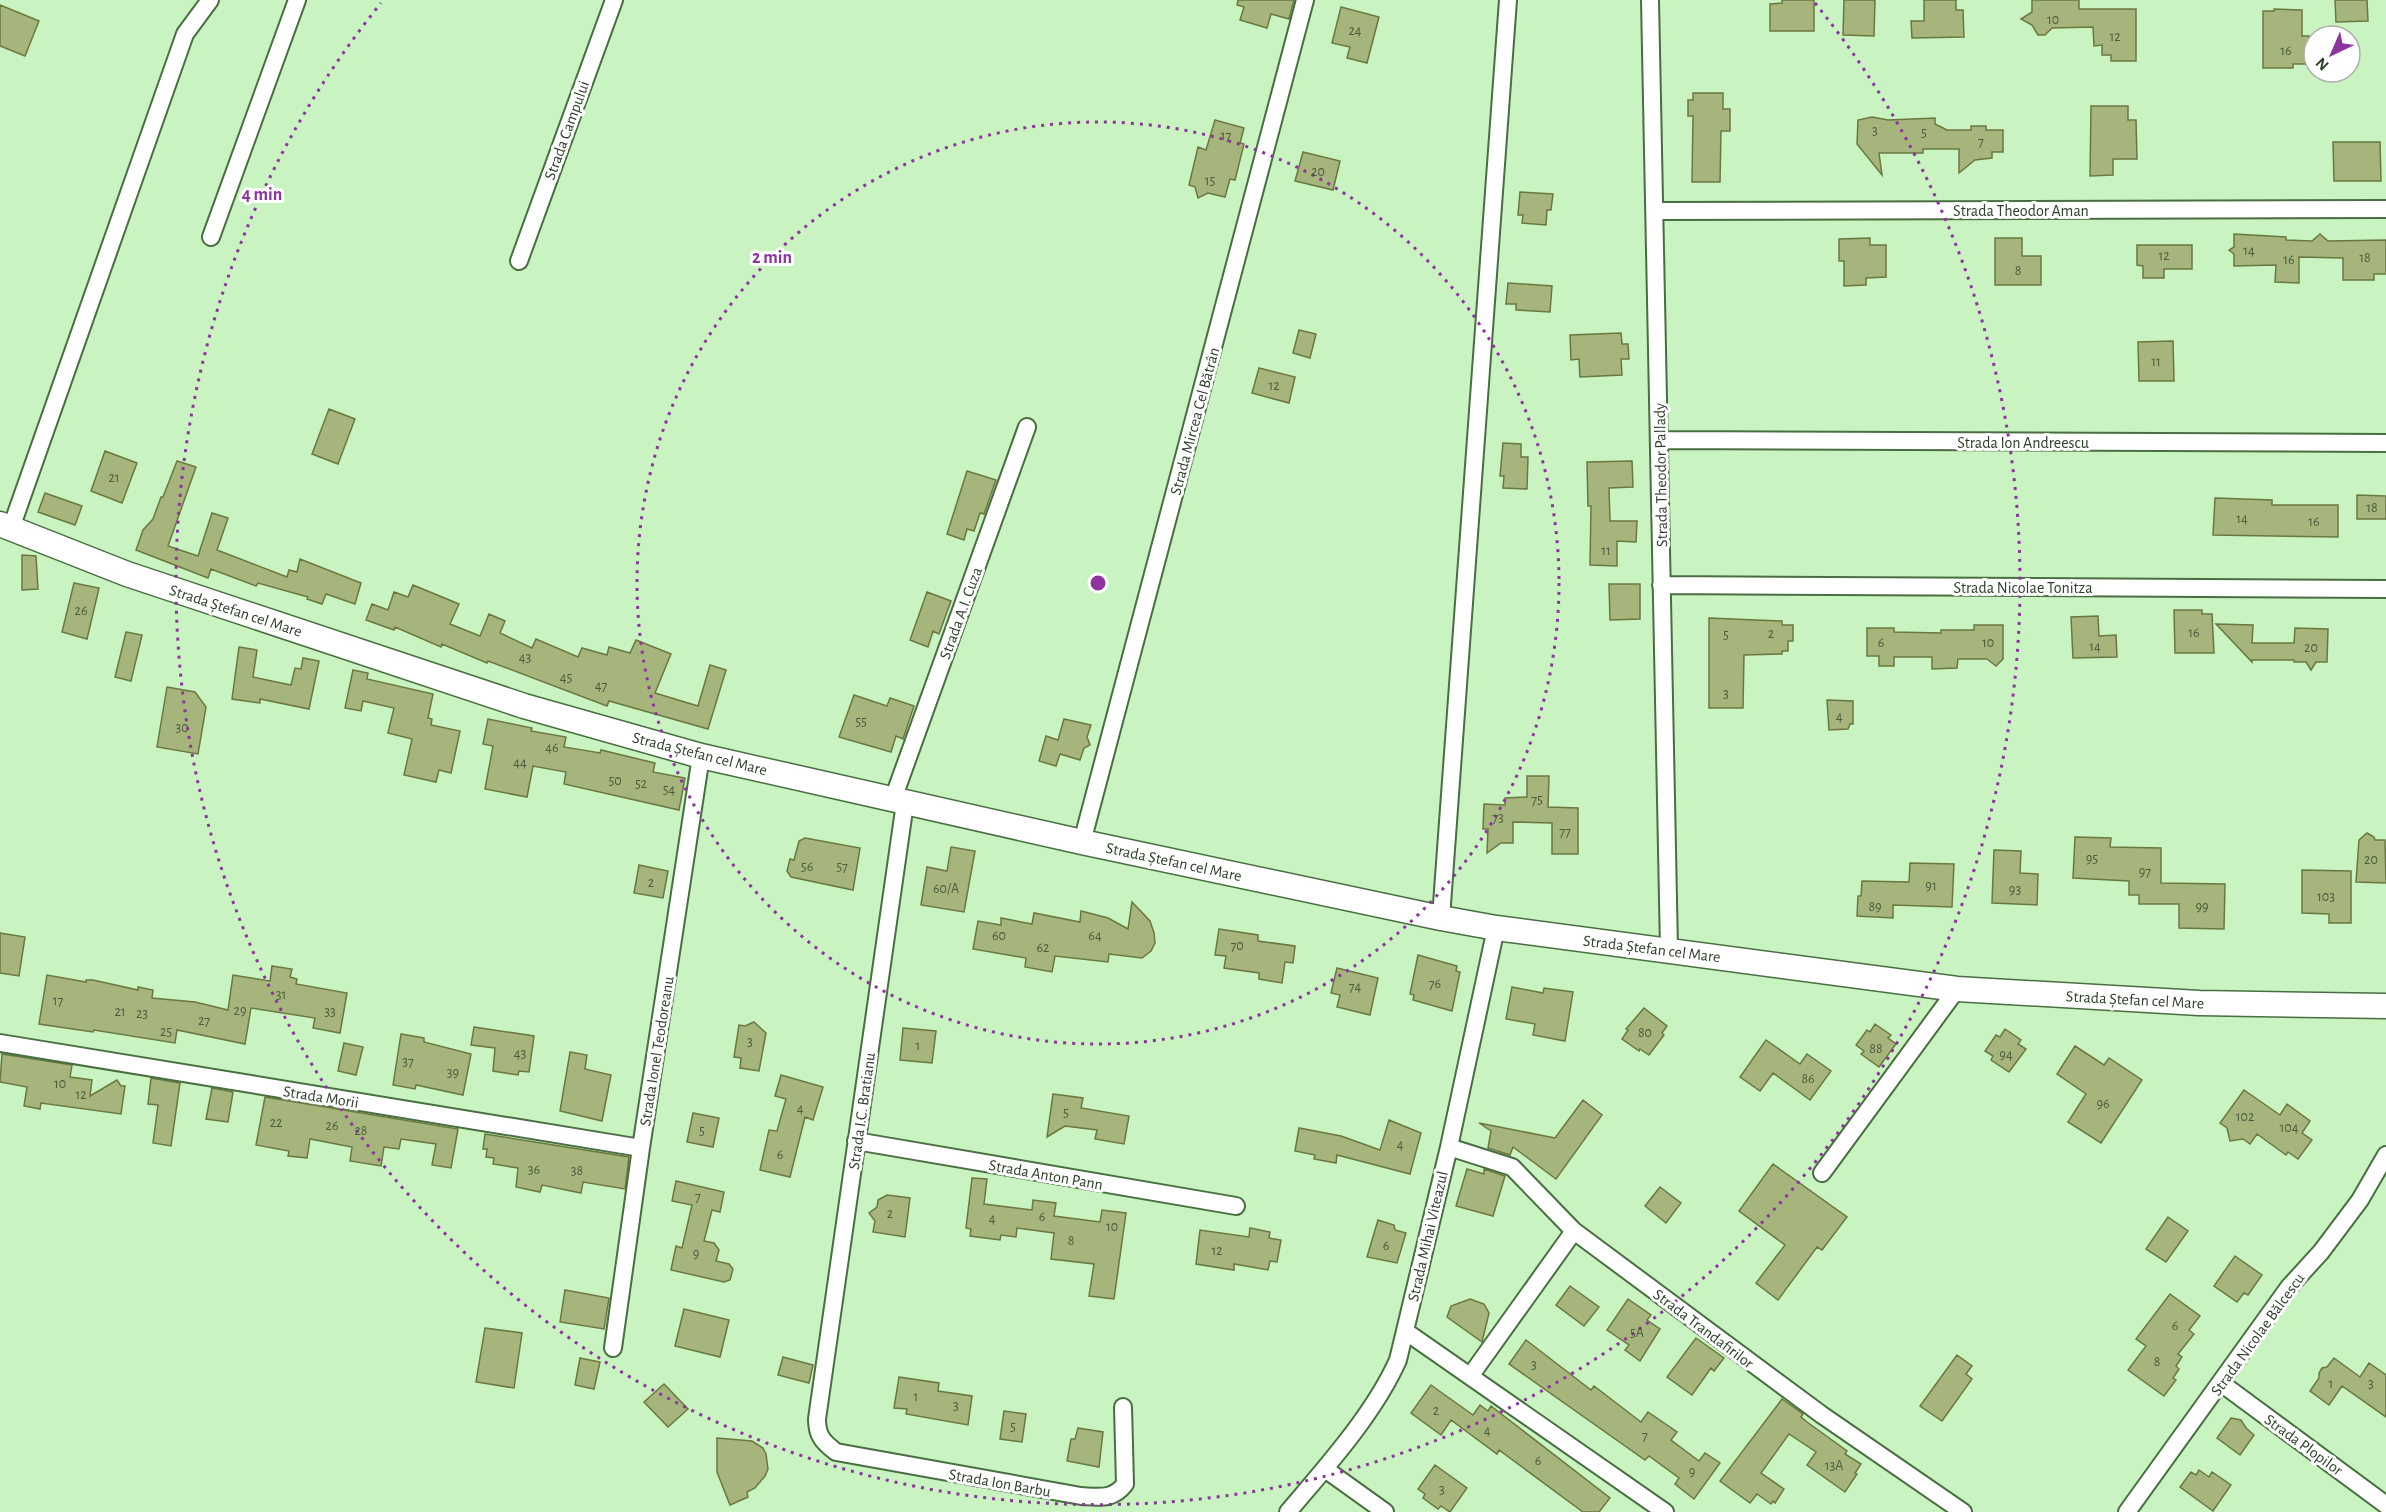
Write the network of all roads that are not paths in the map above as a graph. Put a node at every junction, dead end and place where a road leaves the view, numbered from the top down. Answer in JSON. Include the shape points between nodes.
{"nodes":[{"id":1,"x":210,"y":0,"type":"edge"},
{"id":2,"x":297,"y":0,"type":"edge"},
{"id":3,"x":614,"y":0,"type":"edge"},
{"id":4,"x":1305,"y":0,"type":"edge"},
{"id":5,"x":1508,"y":0,"type":"edge"},
{"id":6,"x":1650,"y":0,"type":"edge"},
{"id":7,"x":2386,"y":209,"type":"edge"},
{"id":8,"x":1655,"y":211,"type":"junction"},
{"id":9,"x":211,"y":237,"type":"dead end"},
{"id":10,"x":519,"y":261,"type":"dead end"},
{"id":11,"x":1027,"y":427,"type":"dead end"},
{"id":12,"x":1660,"y":440,"type":"junction"},
{"id":13,"x":2386,"y":443,"type":"edge"},
{"id":14,"x":6,"y":526,"type":"edge"},
{"id":15,"x":1661,"y":585,"type":"junction"},
{"id":16,"x":2386,"y":590,"type":"edge"},
{"id":17,"x":701,"y":756,"type":"junction"},
{"id":18,"x":899,"y":801,"type":"junction"},
{"id":19,"x":1082,"y":842,"type":"junction"},
{"id":20,"x":1441,"y":918,"type":"junction"},
{"id":21,"x":1496,"y":928,"type":"junction"},
{"id":22,"x":1669,"y":949,"type":"junction"},
{"id":23,"x":1957,"y":989,"type":"junction"},
{"id":24,"x":2386,"y":1006,"type":"edge"},
{"id":25,"x":0,"y":1043,"type":"edge"},
{"id":26,"x":856,"y":1141,"type":"junction"},
{"id":27,"x":1449,"y":1147,"type":"junction"},
{"id":28,"x":641,"y":1148,"type":"junction"},
{"id":29,"x":2386,"y":1155,"type":"edge"},
{"id":30,"x":1822,"y":1173,"type":"dead end"},
{"id":31,"x":1236,"y":1206,"type":"dead end"},
{"id":32,"x":1574,"y":1231,"type":"junction"},
{"id":33,"x":1405,"y":1331,"type":"junction"},
{"id":34,"x":613,"y":1348,"type":"dead end"},
{"id":35,"x":1471,"y":1375,"type":"junction"},
{"id":36,"x":2222,"y":1383,"type":"junction"},
{"id":37,"x":1123,"y":1407,"type":"dead end"},
{"id":38,"x":817,"y":1419,"type":"joint"},
{"id":39,"x":1325,"y":1469,"type":"junction"},
{"id":40,"x":2386,"y":1505,"type":"edge"},
{"id":41,"x":1288,"y":1512,"type":"edge"},
{"id":42,"x":1385,"y":1512,"type":"edge"},
{"id":43,"x":1665,"y":1512,"type":"edge"},
{"id":44,"x":1963,"y":1512,"type":"edge"},
{"id":45,"x":2127,"y":1512,"type":"edge"}],
"edges":[{"from":1,"to":14,"type":"street","via":[[185,34]]},
{"from":2,"to":9,"type":"street"},
{"from":3,"to":10,"type":"street","name":"Strada Campului"},
{"from":4,"to":19,"type":"street","name":"Strada Mircea Cel Bătrân"},
{"from":5,"to":20,"type":"street"},
{"from":6,"to":8,"type":"street","name":"Strada Theodor Pallady"},
{"from":7,"to":8,"type":"street","name":"Strada Theodor Aman"},
{"from":8,"to":12,"type":"street","name":"Strada Theodor Pallady"},
{"from":11,"to":18,"type":"street","name":"Strada A.I. Cuza"},
{"from":12,"to":13,"type":"street","name":"Strada Ion Andreescu"},
{"from":12,"to":15,"type":"street","name":"Strada Theodor Pallady"},
{"from":14,"to":17,"type":"street","name":"Strada Ștefan cel Mare","via":[[127,574],[501,698]]},
{"from":15,"to":16,"type":"street","name":"Strada Nicolae Tonitza"},
{"from":15,"to":22,"type":"street","name":"Strada Theodor Pallady"},
{"from":17,"to":18,"type":"street","name":"Strada Ștefan cel Mare"},
{"from":17,"to":28,"type":"street","name":"Strada Ionel Teodoreanu"},
{"from":18,"to":19,"type":"street","name":"Strada Ștefan cel Mare"},
{"from":18,"to":26,"type":"street","name":"Strada I.C. Bratianu"},
{"from":19,"to":20,"type":"street","name":"Strada Ștefan cel Mare"},
{"from":20,"to":21,"type":"street","name":"Strada Ștefan cel Mare"},
{"from":21,"to":22,"type":"street","name":"Strada Ștefan cel Mare"},
{"from":21,"to":27,"type":"street","name":"Strada Mihai Viteazul"},
{"from":22,"to":23,"type":"street","name":"Strada Ștefan cel Mare"},
{"from":23,"to":24,"type":"street","name":"Strada Ștefan cel Mare","via":[[2199,1003]]},
{"from":23,"to":30,"type":"street"},
{"from":25,"to":28,"type":"street","name":"Strada Morii"},
{"from":26,"to":31,"type":"street","name":"Strada Anton Pann"},
{"from":26,"to":38,"type":"street","name":"Strada I.C. Bratianu"},
{"from":27,"to":32,"type":"street","name":"Strada Trandafirilor","via":[[1512,1167]]},
{"from":27,"to":33,"type":"street","name":"Strada Mihai Viteazul"},
{"from":28,"to":34,"type":"street","name":"Strada Ionel Teodoreanu"},
{"from":29,"to":36,"type":"street","name":"Strada Nicolae Bălcescu","via":[[2360,1200],[2289,1287]]},
{"from":32,"to":35,"type":"street"},
{"from":32,"to":44,"type":"street","name":"Strada Trandafirilor","via":[[1822,1415]]},
{"from":33,"to":35,"type":"street"},
{"from":33,"to":39,"type":"street","name":"Strada Mihai Viteazul","via":[[1387,1384]]},
{"from":35,"to":43,"type":"street"},
{"from":36,"to":40,"type":"street","name":"Strada Plopilor"},
{"from":36,"to":45,"type":"street","name":"Strada Nicolae Bălcescu"},
{"from":37,"to":38,"type":"street","name":"Strada Ion Barbu","via":[[1125,1484],[1108,1497],[1081,1496],[836,1452],[822,1442]]},
{"from":39,"to":41,"type":"street","name":"Strada Mihai Viteazul"},
{"from":39,"to":42,"type":"street"}]}
